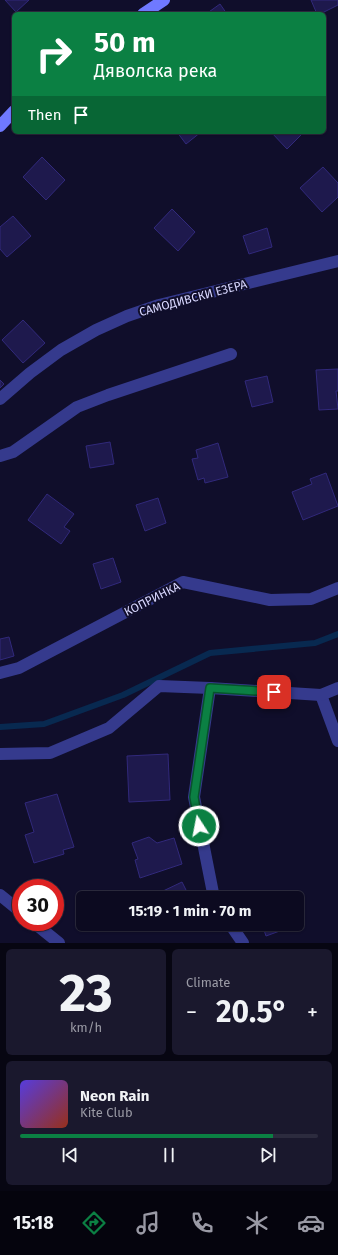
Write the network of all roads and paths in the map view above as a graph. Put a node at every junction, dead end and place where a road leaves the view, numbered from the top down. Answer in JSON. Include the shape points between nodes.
{"nodes":[{"id":1,"x":164,"y":0,"type":"edge"},
{"id":2,"x":146,"y":12,"type":"edge"},
{"id":3,"x":12,"y":113,"type":"edge"},
{"id":4,"x":0,"y":126,"type":"edge"},
{"id":5,"x":338,"y":261,"type":"edge"},
{"id":6,"x":231,"y":354,"type":"dead end"},
{"id":7,"x":0,"y":399,"type":"edge"},
{"id":8,"x":0,"y":456,"type":"edge"},
{"id":9,"x":338,"y":588,"type":"edge"},
{"id":10,"x":0,"y":673,"type":"edge"},
{"id":11,"x":210,"y":688,"type":"junction"},
{"id":12,"x":338,"y":688,"type":"edge"},
{"id":13,"x":321,"y":695,"type":"junction"},
{"id":14,"x":338,"y":741,"type":"edge"},
{"id":15,"x":0,"y":754,"type":"edge"},
{"id":16,"x":213,"y":891,"type":"edge"},
{"id":17,"x":0,"y":895,"type":"edge"},
{"id":18,"x":12,"y":905,"type":"edge"},
{"id":19,"x":44,"y":931,"type":"edge"},
{"id":20,"x":235,"y":931,"type":"edge"},
{"id":21,"x":59,"y":943,"type":"edge"},
{"id":22,"x":243,"y":943,"type":"edge"}],
"edges":[{"from":1,"to":2,"type":"street"},
{"from":3,"to":4,"type":"street"},
{"from":5,"to":7,"type":"street","name":"САМОДИВСКИ ЕЗЕРА","via":[[160,305],[126,316],[61,350]]},
{"from":6,"to":8,"type":"street","via":[[77,407],[13,452]]},
{"from":9,"to":10,"type":"street","name":"КОПРИНКА","via":[[311,600],[270,600],[183,582],[19,668]]},
{"from":11,"to":13,"type":"street"},
{"from":11,"to":15,"type":"street","via":[[159,686],[110,728],[50,754]]},
{"from":11,"to":16,"type":"street","via":[[194,797]]},
{"from":12,"to":13,"type":"street"},
{"from":13,"to":14,"type":"street"},
{"from":17,"to":18,"type":"street"},
{"from":19,"to":21,"type":"street"},
{"from":20,"to":22,"type":"street"}]}
